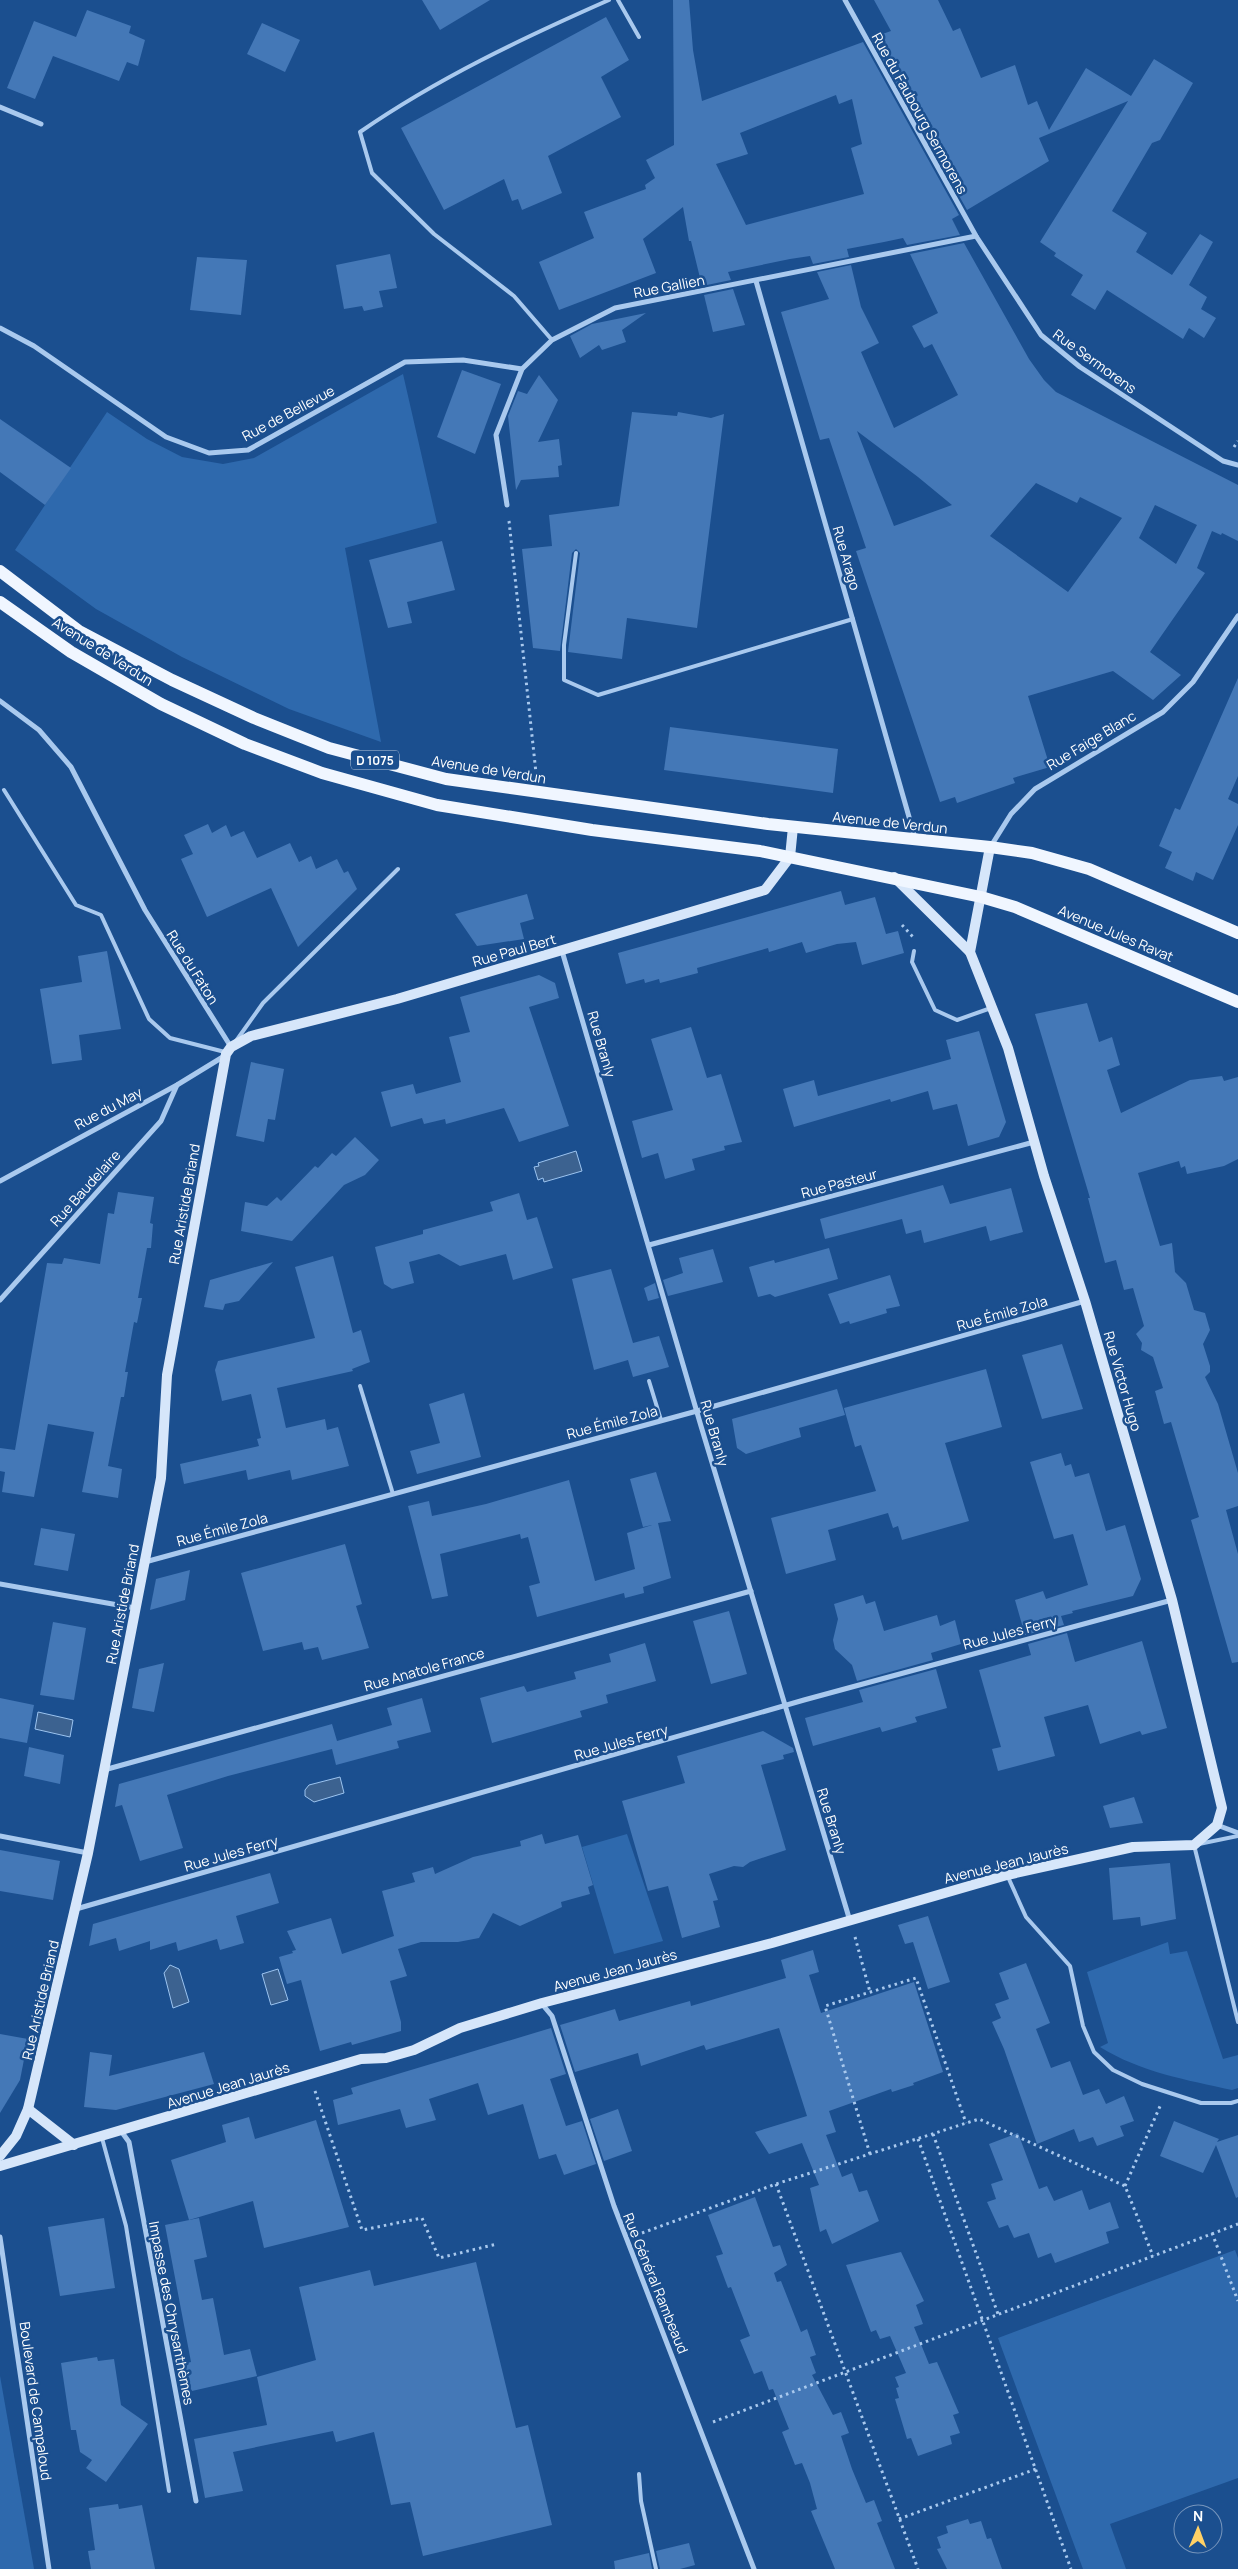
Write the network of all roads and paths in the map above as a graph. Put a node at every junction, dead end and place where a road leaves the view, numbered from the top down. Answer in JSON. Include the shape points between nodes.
{"nodes":[{"id":1,"x":609,"y":0,"type":"edge"},
{"id":2,"x":618,"y":0,"type":"edge"},
{"id":3,"x":845,"y":0,"type":"edge"},
{"id":4,"x":639,"y":37,"type":"dead end"},
{"id":5,"x":0,"y":107,"type":"edge"},
{"id":6,"x":41,"y":124,"type":"dead end"},
{"id":7,"x":976,"y":236,"type":"junction"},
{"id":8,"x":756,"y":281,"type":"junction"},
{"id":9,"x":0,"y":328,"type":"edge"},
{"id":10,"x":552,"y":340,"type":"junction"},
{"id":11,"x":522,"y":369,"type":"junction"},
{"id":12,"x":1238,"y":465,"type":"edge"},
{"id":13,"x":507,"y":505,"type":"joint"},
{"id":14,"x":576,"y":553,"type":"dead end"},
{"id":15,"x":0,"y":571,"type":"edge"},
{"id":16,"x":0,"y":602,"type":"edge"},
{"id":17,"x":1238,"y":616,"type":"edge"},
{"id":18,"x":853,"y":619,"type":"junction"},
{"id":19,"x":0,"y":701,"type":"edge"},
{"id":20,"x":536,"y":774,"type":"dead end"},
{"id":21,"x":4,"y":790,"type":"dead end"},
{"id":22,"x":793,"y":827,"type":"junction"},
{"id":23,"x":916,"y":841,"type":"junction"},
{"id":24,"x":990,"y":847,"type":"junction"},
{"id":25,"x":790,"y":857,"type":"junction"},
{"id":26,"x":398,"y":870,"type":"dead end"},
{"id":27,"x":893,"y":877,"type":"junction"},
{"id":28,"x":981,"y":897,"type":"junction"},
{"id":29,"x":1238,"y":933,"type":"edge"},
{"id":30,"x":562,"y":950,"type":"junction"},
{"id":31,"x":914,"y":951,"type":"dead end"},
{"id":32,"x":970,"y":952,"type":"junction"},
{"id":33,"x":1238,"y":1002,"type":"edge"},
{"id":34,"x":993,"y":1008,"type":"junction"},
{"id":35,"x":228,"y":1051,"type":"junction"},
{"id":36,"x":178,"y":1085,"type":"junction"},
{"id":37,"x":1034,"y":1142,"type":"junction"},
{"id":38,"x":0,"y":1181,"type":"edge"},
{"id":39,"x":649,"y":1245,"type":"junction"},
{"id":40,"x":0,"y":1300,"type":"edge"},
{"id":41,"x":1085,"y":1301,"type":"junction"},
{"id":42,"x":649,"y":1381,"type":"dead end"},
{"id":43,"x":360,"y":1386,"type":"dead end"},
{"id":44,"x":697,"y":1411,"type":"junction"},
{"id":45,"x":662,"y":1420,"type":"junction"},
{"id":46,"x":393,"y":1494,"type":"junction"},
{"id":47,"x":144,"y":1562,"type":"junction"},
{"id":48,"x":0,"y":1584,"type":"edge"},
{"id":49,"x":751,"y":1591,"type":"junction"},
{"id":50,"x":1172,"y":1600,"type":"junction"},
{"id":51,"x":135,"y":1608,"type":"junction"},
{"id":52,"x":786,"y":1707,"type":"junction"},
{"id":53,"x":104,"y":1770,"type":"junction"},
{"id":54,"x":1217,"y":1825,"type":"junction"},
{"id":55,"x":1238,"y":1834,"type":"edge"},
{"id":56,"x":0,"y":1836,"type":"edge"},
{"id":57,"x":1194,"y":1845,"type":"junction"},
{"id":58,"x":88,"y":1853,"type":"junction"},
{"id":59,"x":1007,"y":1875,"type":"junction"},
{"id":60,"x":76,"y":1909,"type":"junction"},
{"id":61,"x":850,"y":1921,"type":"junction"},
{"id":62,"x":870,"y":1992,"type":"junction"},
{"id":63,"x":542,"y":2003,"type":"junction"},
{"id":64,"x":1238,"y":2022,"type":"edge"},
{"id":65,"x":314,"y":2087,"type":"dead end"},
{"id":66,"x":1166,"y":2092,"type":"junction"},
{"id":67,"x":1238,"y":2101,"type":"edge"},
{"id":68,"x":28,"y":2109,"type":"junction"},
{"id":69,"x":966,"y":2123,"type":"junction"},
{"id":70,"x":121,"y":2131,"type":"junction"},
{"id":71,"x":933,"y":2134,"type":"junction"},
{"id":72,"x":102,"y":2136,"type":"junction"},
{"id":73,"x":918,"y":2139,"type":"junction"},
{"id":74,"x":74,"y":2145,"type":"junction"},
{"id":75,"x":870,"y":2154,"type":"junction"},
{"id":76,"x":0,"y":2156,"type":"edge"},
{"id":77,"x":0,"y":2166,"type":"edge"},
{"id":78,"x":776,"y":2184,"type":"junction"},
{"id":79,"x":1125,"y":2186,"type":"junction"},
{"id":80,"x":1238,"y":2224,"type":"edge"},
{"id":81,"x":639,"y":2234,"type":"dead end"},
{"id":82,"x":1212,"y":2234,"type":"junction"},
{"id":83,"x":0,"y":2237,"type":"edge"},
{"id":84,"x":497,"y":2244,"type":"dead end"},
{"id":85,"x":1153,"y":2256,"type":"junction"},
{"id":86,"x":1238,"y":2301,"type":"edge"},
{"id":87,"x":998,"y":2314,"type":"junction"},
{"id":88,"x":982,"y":2320,"type":"junction"},
{"id":89,"x":845,"y":2372,"type":"junction"},
{"id":90,"x":700,"y":2426,"type":"junction"},
{"id":91,"x":1036,"y":2469,"type":"junction"},
{"id":92,"x":639,"y":2474,"type":"dead end"},
{"id":93,"x":169,"y":2491,"type":"dead end"},
{"id":94,"x":196,"y":2501,"type":"dead end"},
{"id":95,"x":899,"y":2519,"type":"junction"},
{"id":96,"x":49,"y":2569,"type":"edge"},
{"id":97,"x":656,"y":2569,"type":"edge"},
{"id":98,"x":754,"y":2569,"type":"edge"},
{"id":99,"x":918,"y":2569,"type":"edge"},
{"id":100,"x":1071,"y":2569,"type":"edge"}],
"edges":[{"from":1,"to":10,"type":"lane","via":[[510,44],[360,132],[372,173],[434,234],[514,296]]},
{"from":2,"to":4,"type":"lane"},
{"from":3,"to":7,"type":"street","name":"Rue du Faubourg Sermorens"},
{"from":5,"to":6,"type":"street"},
{"from":7,"to":8,"type":"street","name":"Rue Gallien"},
{"from":7,"to":12,"type":"street","name":"Rue Sermorens","via":[[1041,335],[1080,367],[1223,461]]},
{"from":8,"to":10,"type":"street","name":"Rue Gallien","via":[[615,308]]},
{"from":8,"to":18,"type":"street","name":"Rue Arago"},
{"from":9,"to":11,"type":"street","name":"Rue de Bellevue","via":[[34,346],[166,437],[209,453],[248,450],[404,362],[463,360]]},
{"from":10,"to":11,"type":"street","name":"Rue Gallien"},
{"from":11,"to":13,"type":"street","name":"Rue Gallien","via":[[496,435]]},
{"from":13,"to":20,"type":"path"},
{"from":14,"to":18,"type":"lane","via":[[564,645],[564,680],[598,695]]},
{"from":15,"to":22,"type":"main road","name":"Avenue de Verdun","number":"D 1075","via":[[79,631],[180,684],[329,748],[446,779]]},
{"from":16,"to":25,"type":"main road","name":"Avenue de Verdun","number":"D 1075","via":[[71,652],[161,704],[245,744],[322,773],[438,805]]},
{"from":17,"to":24,"type":"street","name":"Rue Faige Blanc","via":[[1193,682],[1164,712],[1036,789],[1011,814]]},
{"from":18,"to":23,"type":"street","name":"Rue Arago"},
{"from":19,"to":35,"type":"street","name":"Rue du Faton","via":[[39,730],[70,767],[145,910]]},
{"from":21,"to":35,"type":"lane","via":[[76,905],[101,914],[149,1019],[170,1038]]},
{"from":22,"to":23,"type":"main road","name":"Avenue de Verdun"},
{"from":22,"to":25,"type":"main road"},
{"from":23,"to":24,"type":"main road","name":"Avenue de Verdun"},
{"from":24,"to":28,"type":"main road","name":"Rue Faige Blanc"},
{"from":24,"to":29,"type":"main road","via":[[1032,853],[1089,869]]},
{"from":25,"to":27,"type":"main road","name":"Avenue de Verdun"},
{"from":25,"to":30,"type":"main road","name":"Rue Paul Bert","via":[[765,890]]},
{"from":26,"to":35,"type":"lane","via":[[263,1003]]},
{"from":27,"to":28,"type":"main road","name":"Avenue de Verdun"},
{"from":27,"to":32,"type":"main road","name":"Rue Victor Hugo"},
{"from":28,"to":32,"type":"main road"},
{"from":28,"to":33,"type":"main road","name":"Avenue Jules Ravat","via":[[1015,907]]},
{"from":30,"to":35,"type":"main road","name":"Rue Paul Bert","via":[[397,999],[251,1036]]},
{"from":30,"to":39,"type":"street","name":"Rue Branly"},
{"from":31,"to":34,"type":"lane","via":[[912,962],[936,1010],[957,1020]]},
{"from":32,"to":34,"type":"main road","name":"Rue Victor Hugo"},
{"from":34,"to":37,"type":"main road","name":"Rue Victor Hugo","via":[[1008,1048]]},
{"from":35,"to":36,"type":"street","name":"Rue du May"},
{"from":35,"to":47,"type":"main road","name":"Rue Aristide Briand","via":[[166,1375],[161,1478]]},
{"from":36,"to":38,"type":"street","name":"Rue du May"},
{"from":36,"to":40,"type":"street","name":"Rue Baudelaire","via":[[161,1122]]},
{"from":37,"to":39,"type":"street","name":"Rue Pasteur"},
{"from":37,"to":41,"type":"main road","name":"Rue Victor Hugo"},
{"from":39,"to":44,"type":"street","name":"Rue Branly"},
{"from":41,"to":44,"type":"street","name":"Rue Émile Zola"},
{"from":41,"to":50,"type":"main road","name":"Rue Victor Hugo"},
{"from":42,"to":45,"type":"lane"},
{"from":43,"to":46,"type":"lane"},
{"from":44,"to":45,"type":"street","name":"Rue Émile Zola"},
{"from":44,"to":49,"type":"street","name":"Rue Branly"},
{"from":45,"to":46,"type":"street","name":"Rue Émile Zola"},
{"from":46,"to":47,"type":"street","name":"Rue Émile Zola"},
{"from":47,"to":51,"type":"main road","name":"Rue Aristide Briand"},
{"from":48,"to":51,"type":"street"},
{"from":49,"to":52,"type":"street","name":"Rue Branly"},
{"from":49,"to":53,"type":"street","name":"Rue Anatole France"},
{"from":50,"to":52,"type":"street","name":"Rue Jules Ferry"},
{"from":50,"to":54,"type":"main road","name":"Rue Victor Hugo","via":[[1222,1808]]},
{"from":51,"to":53,"type":"main road","name":"Rue Aristide Briand"},
{"from":52,"to":60,"type":"street","name":"Rue Jules Ferry"},
{"from":52,"to":61,"type":"street","name":"Rue Branly"},
{"from":53,"to":58,"type":"main road","name":"Rue Aristide Briand"},
{"from":54,"to":55,"type":"street"},
{"from":54,"to":57,"type":"main road"},
{"from":55,"to":57,"type":"lane"},
{"from":56,"to":58,"type":"street"},
{"from":57,"to":59,"type":"main road","name":"Avenue Jean Jaurès","via":[[1133,1846]]},
{"from":57,"to":64,"type":"lane"},
{"from":58,"to":60,"type":"main road","name":"Rue Aristide Briand"},
{"from":59,"to":61,"type":"main road","name":"Avenue Jean Jaurès"},
{"from":59,"to":66,"type":"lane","via":[[1026,1917],[1070,1966],[1083,2026],[1094,2052],[1113,2070]]},
{"from":60,"to":68,"type":"main road","name":"Rue Aristide Briand"},
{"from":61,"to":62,"type":"path"},
{"from":61,"to":63,"type":"main road","name":"Avenue Jean Jaurès"},
{"from":62,"to":69,"type":"path","via":[[916,1978]]},
{"from":62,"to":75,"type":"path","via":[[825,2006]]},
{"from":63,"to":70,"type":"main road","name":"Avenue Jean Jaurès","via":[[460,2028],[414,2050],[386,2058],[361,2060]]},
{"from":63,"to":90,"type":"street","name":"Rue Général Rambeaud","via":[[552,2016],[614,2206]]},
{"from":65,"to":84,"type":"path","via":[[362,2230],[422,2218],[439,2258]]},
{"from":66,"to":67,"type":"lane","via":[[1201,2102]]},
{"from":66,"to":79,"type":"path"},
{"from":68,"to":74,"type":"main road"},
{"from":68,"to":76,"type":"main road","name":"Rue Aristide Briand","via":[[16,2136]]},
{"from":69,"to":71,"type":"path"},
{"from":69,"to":79,"type":"path","via":[[979,2119]]},
{"from":70,"to":72,"type":"main road","name":"Avenue Jean Jaurès"},
{"from":70,"to":94,"type":"street","name":"Impasse des Chrysanthèmes","via":[[128,2142]]},
{"from":71,"to":73,"type":"path"},
{"from":71,"to":87,"type":"path"},
{"from":72,"to":74,"type":"main road","name":"Avenue Jean Jaurès"},
{"from":72,"to":93,"type":"lane","via":[[126,2226]]},
{"from":73,"to":75,"type":"path"},
{"from":73,"to":88,"type":"path"},
{"from":74,"to":77,"type":"main road","name":"Avenue Jean Jaurès"},
{"from":75,"to":78,"type":"path"},
{"from":78,"to":81,"type":"path"},
{"from":78,"to":89,"type":"path"},
{"from":79,"to":85,"type":"path"},
{"from":80,"to":82,"type":"path"},
{"from":82,"to":85,"type":"path"},
{"from":82,"to":86,"type":"path"},
{"from":83,"to":96,"type":"street","name":"Boulevard de Campaloud"},
{"from":85,"to":87,"type":"path"},
{"from":87,"to":88,"type":"path"},
{"from":88,"to":89,"type":"path"},
{"from":88,"to":91,"type":"path"},
{"from":89,"to":90,"type":"path"},
{"from":89,"to":95,"type":"path"},
{"from":90,"to":98,"type":"street","name":"Rue Général Rambeaud"},
{"from":91,"to":95,"type":"path"},
{"from":91,"to":100,"type":"path"},
{"from":92,"to":97,"type":"lane","via":[[641,2502]]},
{"from":95,"to":99,"type":"path"}]}
